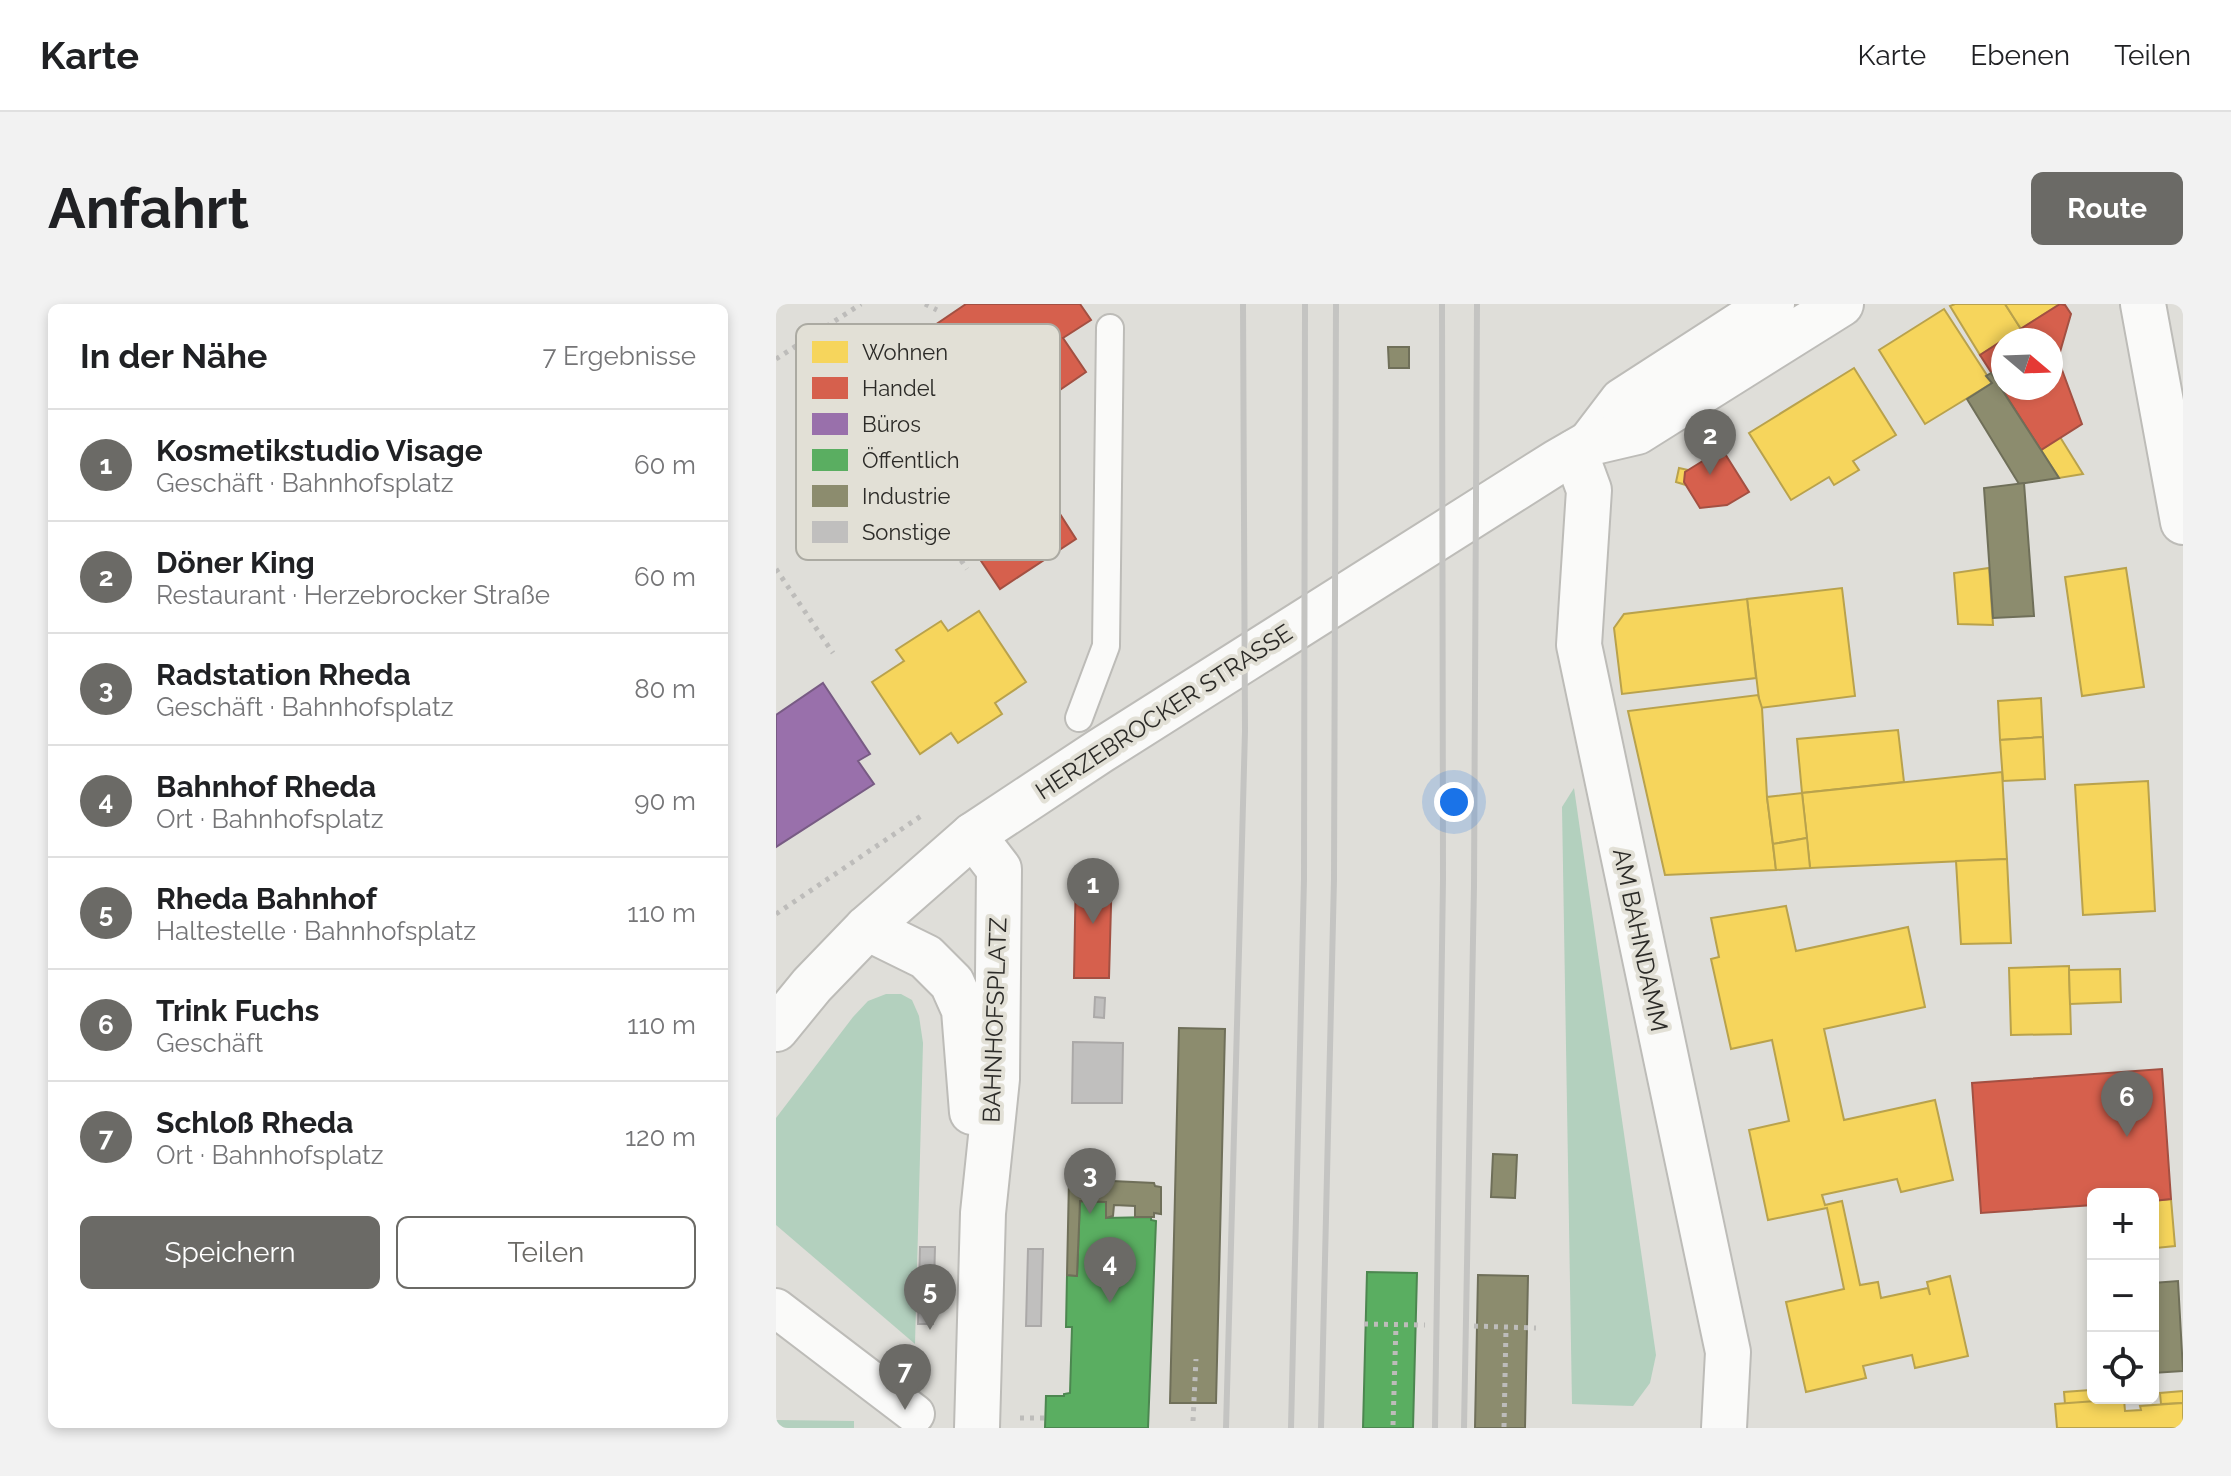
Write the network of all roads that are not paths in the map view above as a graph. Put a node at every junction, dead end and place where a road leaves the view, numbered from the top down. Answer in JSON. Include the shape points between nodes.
{"nodes":[{"id":1,"x":1772,"y":304,"type":"edge"},
{"id":2,"x":1841,"y":304,"type":"edge"},
{"id":3,"x":2143,"y":304,"type":"edge"},
{"id":4,"x":1110,"y":328,"type":"dead end"},
{"id":5,"x":1582,"y":448,"type":"junction"},
{"id":6,"x":2182,"y":509,"type":"edge"},
{"id":7,"x":1079,"y":718,"type":"dead end"},
{"id":8,"x":973,"y":835,"type":"junction"},
{"id":9,"x":867,"y":928,"type":"junction"},
{"id":10,"x":776,"y":1029,"type":"edge"},
{"id":11,"x":983,"y":1213,"type":"junction"},
{"id":12,"x":776,"y":1308,"type":"edge"},
{"id":13,"x":915,"y":1414,"type":"dead end"},
{"id":14,"x":977,"y":1428,"type":"edge"},
{"id":15,"x":1724,"y":1428,"type":"edge"}],
"edges":[{"from":1,"to":5,"type":"street","name":"HERZEBROCKER STRASSE","via":[[1622,401]]},
{"from":2,"to":5,"type":"street","name":"HERZEBROCKER STRASSE","via":[[1637,432]]},
{"from":3,"to":6,"type":"street"},
{"from":4,"to":7,"type":"lane","via":[[1106,646]]},
{"from":5,"to":8,"type":"street","name":"HERZEBROCKER STRASSE"},
{"from":5,"to":15,"type":"street","name":"AM BAHNDAMM","via":[[1589,490],[1579,645],[1728,1352]]},
{"from":8,"to":9,"type":"street","name":"HERZEBROCKER STRASSE"},
{"from":8,"to":11,"type":"street","name":"BAHNHOFSPLATZ","via":[[999,869],[997,1079]]},
{"from":9,"to":10,"type":"street","name":"HERZEBROCKER STRASSE"},
{"from":9,"to":11,"type":"street","name":"BAHNHOFSPLATZ","via":[[926,957],[952,983],[964,1010]]},
{"from":11,"to":14,"type":"street","name":"BAHNHOFSPLATZ"},
{"from":12,"to":13,"type":"street"}]}
